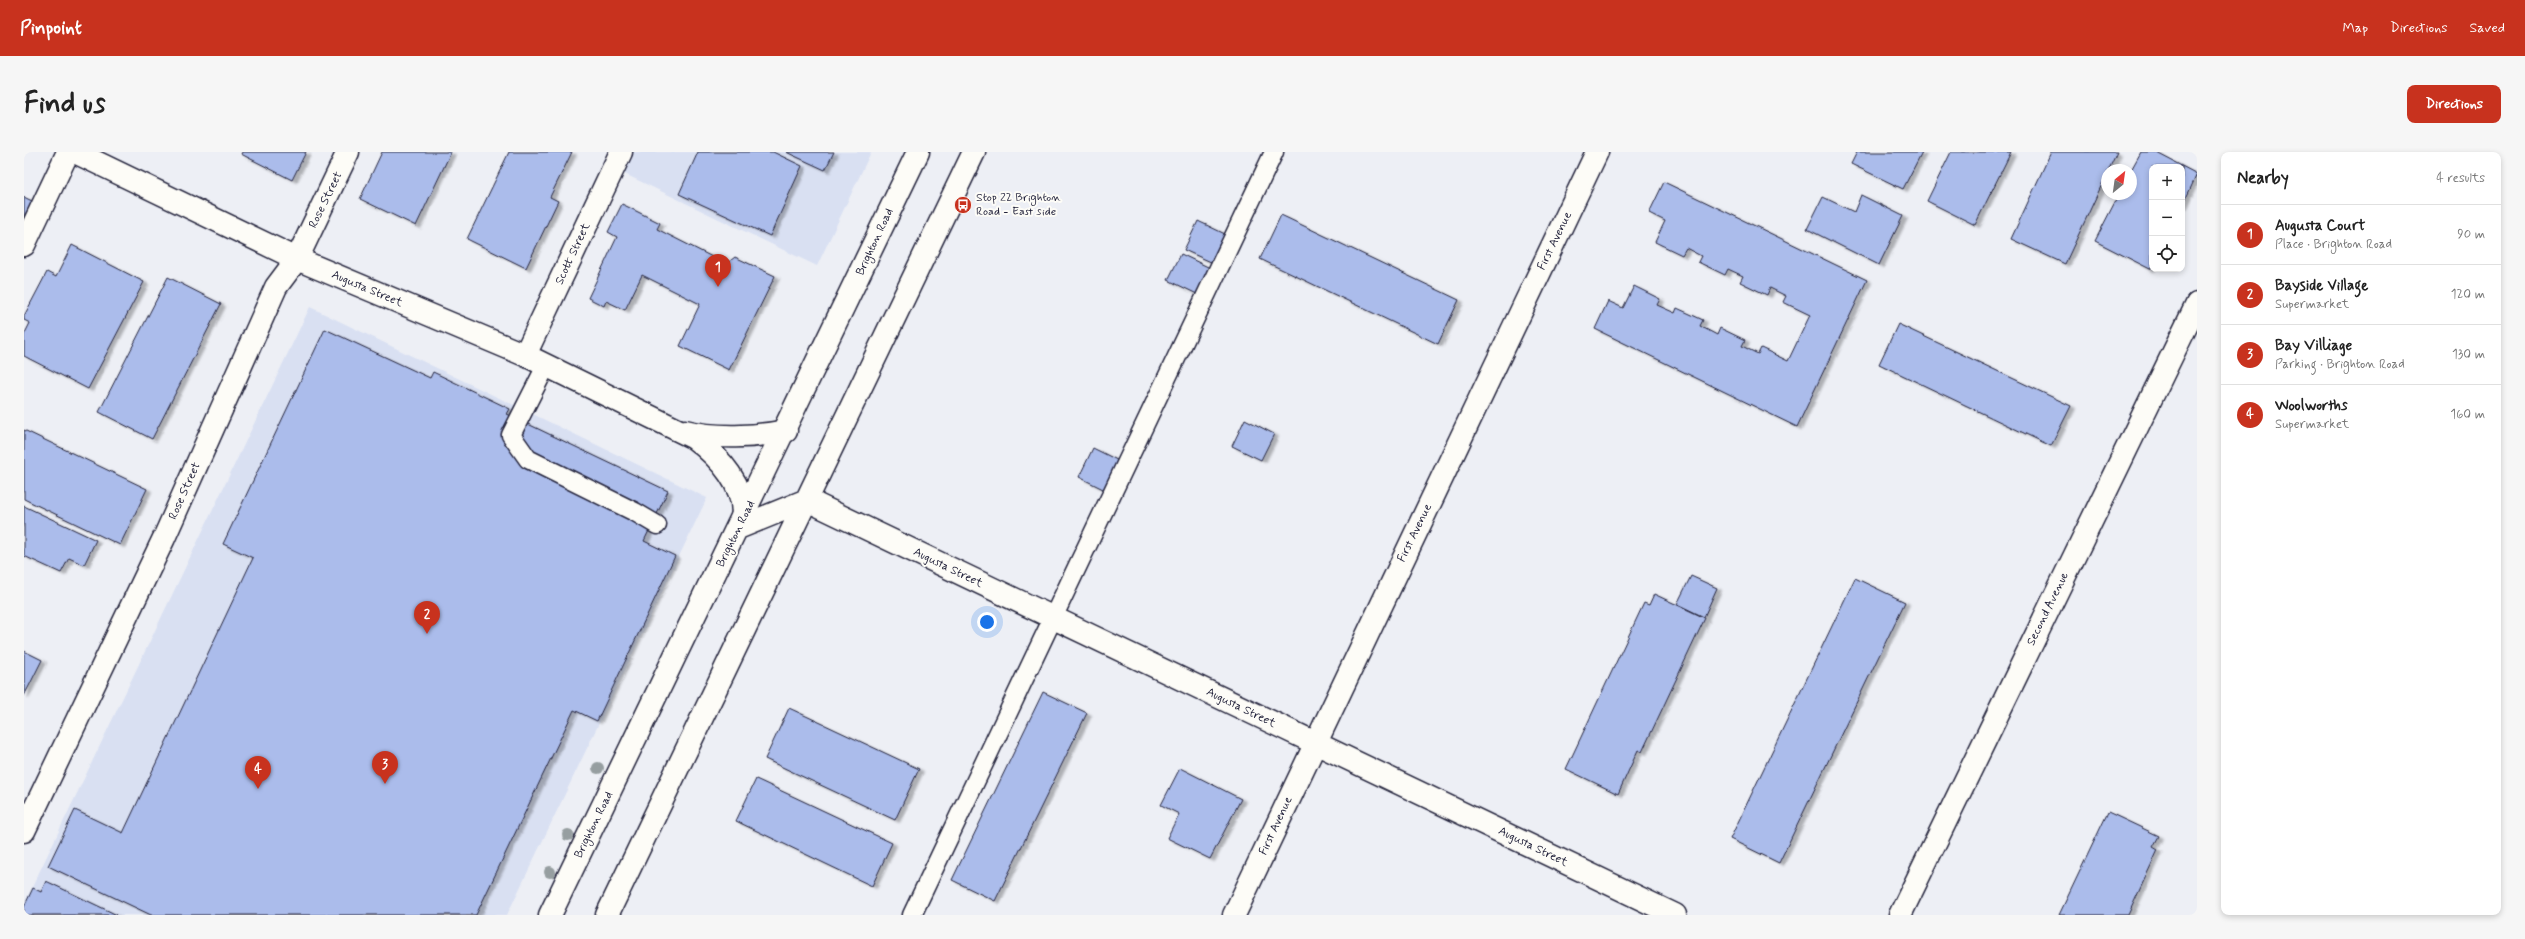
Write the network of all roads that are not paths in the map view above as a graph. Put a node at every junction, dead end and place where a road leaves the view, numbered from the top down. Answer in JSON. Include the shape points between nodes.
{"nodes":[{"id":1,"x":68,"y":152,"type":"edge"},
{"id":2,"x":75,"y":152,"type":"edge"},
{"id":3,"x":348,"y":152,"type":"edge"},
{"id":4,"x":621,"y":152,"type":"edge"},
{"id":5,"x":918,"y":152,"type":"edge"},
{"id":6,"x":974,"y":152,"type":"edge"},
{"id":7,"x":1274,"y":152,"type":"edge"},
{"id":8,"x":1597,"y":152,"type":"edge"},
{"id":9,"x":24,"y":245,"type":"edge"},
{"id":10,"x":297,"y":260,"type":"junction"},
{"id":11,"x":2197,"y":304,"type":"edge"},
{"id":12,"x":525,"y":355,"type":"junction"},
{"id":13,"x":546,"y":366,"type":"junction"},
{"id":14,"x":661,"y":422,"type":"junction"},
{"id":15,"x":786,"y":431,"type":"junction"},
{"id":16,"x":807,"y":500,"type":"junction"},
{"id":17,"x":657,"y":525,"type":"dead end"},
{"id":18,"x":740,"y":525,"type":"junction"},
{"id":19,"x":1052,"y":618,"type":"junction"},
{"id":20,"x":1314,"y":743,"type":"junction"},
{"id":21,"x":24,"y":831,"type":"edge"},
{"id":22,"x":550,"y":915,"type":"edge"},
{"id":23,"x":607,"y":915,"type":"edge"},
{"id":24,"x":912,"y":915,"type":"edge"},
{"id":25,"x":1234,"y":915,"type":"edge"},
{"id":26,"x":1675,"y":915,"type":"edge"},
{"id":27,"x":1900,"y":915,"type":"edge"}],
"edges":[{"from":1,"to":9,"type":"street"},
{"from":2,"to":10,"type":"street","name":"Augusta Street"},
{"from":3,"to":10,"type":"street","name":"Rose Street"},
{"from":4,"to":12,"type":"street","name":"Scott Street"},
{"from":5,"to":15,"type":"street","name":"Brighton Road"},
{"from":6,"to":16,"type":"street"},
{"from":7,"to":19,"type":"lane"},
{"from":8,"to":20,"type":"street","name":"First Avenue"},
{"from":10,"to":12,"type":"street","name":"Augusta Street"},
{"from":10,"to":21,"type":"street","name":"Rose Street","via":[[276,287],[164,538]]},
{"from":11,"to":27,"type":"street","name":"Second Avenue"},
{"from":12,"to":13,"type":"street","name":"Augusta Street"},
{"from":13,"to":14,"type":"street","name":"Augusta Street"},
{"from":13,"to":17,"type":"lane","via":[[511,435],[528,459]]},
{"from":14,"to":15,"type":"street","name":"Augusta Street","via":[[690,432],[716,435],[754,436]]},
{"from":14,"to":18,"type":"street","name":"Augusta Street","via":[[694,438],[720,462],[739,492],[743,512]]},
{"from":15,"to":18,"type":"street","name":"Brighton Road"},
{"from":16,"to":18,"type":"street"},
{"from":16,"to":19,"type":"street","name":"Augusta Street"},
{"from":16,"to":23,"type":"street"},
{"from":18,"to":22,"type":"street","name":"Brighton Road"},
{"from":19,"to":20,"type":"street","name":"Augusta Street"},
{"from":19,"to":24,"type":"lane"},
{"from":20,"to":25,"type":"street","name":"First Avenue"},
{"from":20,"to":26,"type":"street","name":"Augusta Street"}]}
